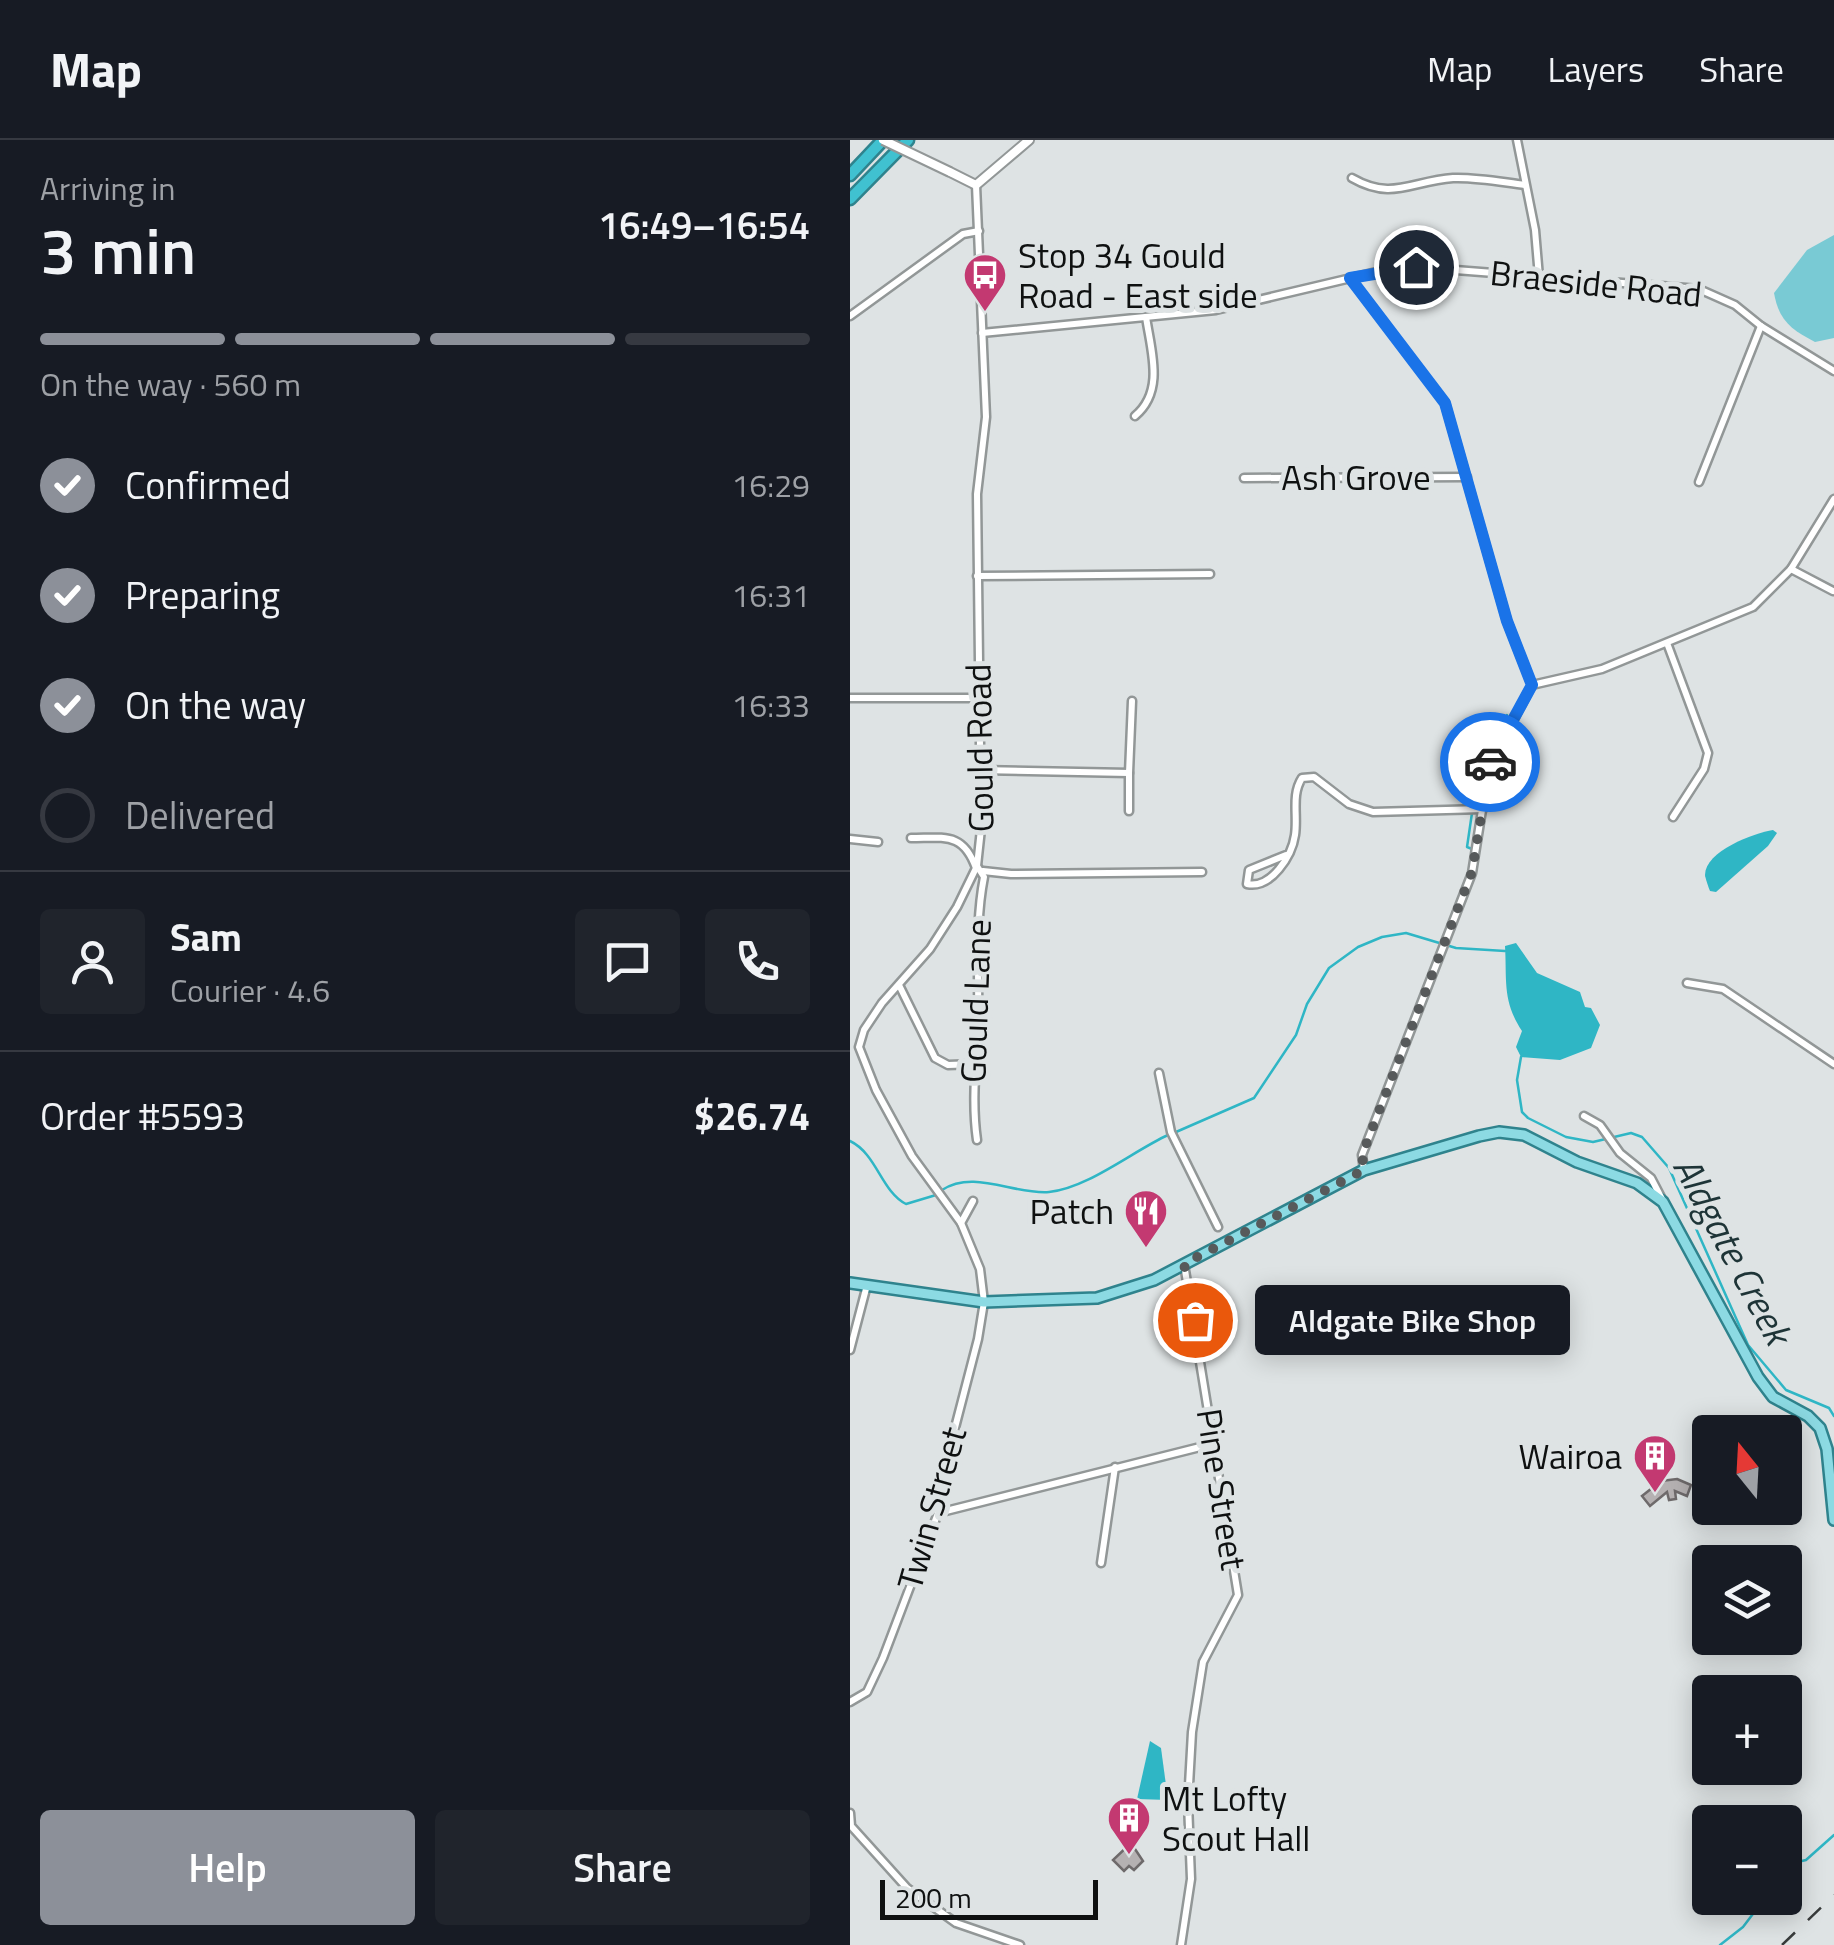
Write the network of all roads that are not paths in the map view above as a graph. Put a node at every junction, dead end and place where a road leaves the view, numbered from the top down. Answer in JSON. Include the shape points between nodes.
{"nodes":[{"id":1,"x":883,"y":140,"type":"edge"},
{"id":2,"x":908,"y":140,"type":"edge"},
{"id":3,"x":1029,"y":140,"type":"edge"},
{"id":4,"x":1517,"y":140,"type":"edge"},
{"id":5,"x":850,"y":175,"type":"edge"},
{"id":6,"x":1352,"y":178,"type":"dead end"},
{"id":7,"x":976,"y":185,"type":"junction"},
{"id":8,"x":1525,"y":185,"type":"junction"},
{"id":9,"x":850,"y":200,"type":"edge"},
{"id":10,"x":979,"y":231,"type":"junction"},
{"id":11,"x":1539,"y":277,"type":"junction"},
{"id":12,"x":1350,"y":278,"type":"junction"},
{"id":13,"x":850,"y":316,"type":"edge"},
{"id":14,"x":1146,"y":317,"type":"junction"},
{"id":15,"x":1761,"y":326,"type":"junction"},
{"id":16,"x":982,"y":334,"type":"junction"},
{"id":17,"x":1834,"y":371,"type":"edge"},
{"id":18,"x":1135,"y":416,"type":"dead end"},
{"id":19,"x":1467,"y":477,"type":"junction"},
{"id":20,"x":1244,"y":478,"type":"dead end"},
{"id":21,"x":1699,"y":482,"type":"dead end"},
{"id":22,"x":1834,"y":499,"type":"edge"},
{"id":23,"x":1791,"y":569,"type":"junction"},
{"id":24,"x":1210,"y":574,"type":"dead end"},
{"id":25,"x":977,"y":576,"type":"junction"},
{"id":26,"x":1833,"y":591,"type":"edge"},
{"id":27,"x":1667,"y":642,"type":"junction"},
{"id":28,"x":1532,"y":685,"type":"junction"},
{"id":29,"x":850,"y":698,"type":"edge"},
{"id":30,"x":978,"y":698,"type":"junction"},
{"id":31,"x":1132,"y":701,"type":"dead end"},
{"id":32,"x":979,"y":770,"type":"junction"},
{"id":33,"x":1129,"y":773,"type":"junction"},
{"id":34,"x":1482,"y":809,"type":"junction"},
{"id":35,"x":1129,"y":811,"type":"dead end"},
{"id":36,"x":1672,"y":817,"type":"dead end"},
{"id":37,"x":850,"y":838,"type":"edge"},
{"id":38,"x":912,"y":838,"type":"dead end"},
{"id":39,"x":878,"y":842,"type":"dead end"},
{"id":40,"x":1286,"y":855,"type":"junction"},
{"id":41,"x":979,"y":869,"type":"junction"},
{"id":42,"x":1202,"y":872,"type":"dead end"},
{"id":43,"x":1686,"y":984,"type":"dead end"},
{"id":44,"x":899,"y":985,"type":"junction"},
{"id":45,"x":976,"y":1064,"type":"junction"},
{"id":46,"x":1834,"y":1064,"type":"edge"},
{"id":47,"x":1159,"y":1072,"type":"dead end"},
{"id":48,"x":1584,"y":1116,"type":"dead end"},
{"id":49,"x":977,"y":1140,"type":"dead end"},
{"id":50,"x":1364,"y":1170,"type":"junction"},
{"id":51,"x":973,"y":1201,"type":"dead end"},
{"id":52,"x":1663,"y":1202,"type":"junction"},
{"id":53,"x":962,"y":1223,"type":"junction"},
{"id":54,"x":1218,"y":1226,"type":"dead end"},
{"id":55,"x":1184,"y":1264,"type":"junction"},
{"id":56,"x":850,"y":1283,"type":"edge"},
{"id":57,"x":866,"y":1285,"type":"junction"},
{"id":58,"x":984,"y":1302,"type":"junction"},
{"id":59,"x":850,"y":1350,"type":"edge"},
{"id":60,"x":1216,"y":1443,"type":"junction"},
{"id":61,"x":1116,"y":1467,"type":"junction"},
{"id":62,"x":938,"y":1513,"type":"junction"},
{"id":63,"x":1834,"y":1520,"type":"edge"},
{"id":64,"x":1101,"y":1563,"type":"dead end"},
{"id":65,"x":850,"y":1702,"type":"edge"},
{"id":66,"x":850,"y":1813,"type":"edge"},
{"id":67,"x":851,"y":1829,"type":"edge"},
{"id":68,"x":1020,"y":1945,"type":"edge"},
{"id":69,"x":1182,"y":1945,"type":"edge"}],
"edges":[{"from":1,"to":5,"type":"highway"},
{"from":1,"to":7,"type":"main road","bridge":true},
{"from":2,"to":9,"type":"highway"},
{"from":3,"to":7,"type":"main road"},
{"from":4,"to":8,"type":"street"},
{"from":6,"to":8,"type":"street","via":[[1388,192],[1446,179]]},
{"from":7,"to":10,"type":"street","name":"Gould Road"},
{"from":8,"to":11,"type":"street"},
{"from":10,"to":13,"type":"street","via":[[963,234]]},
{"from":10,"to":16,"type":"street","name":"Gould Road"},
{"from":11,"to":12,"type":"street","name":"Braeside Road","via":[[1416,267]]},
{"from":11,"to":15,"type":"street","name":"Braeside Road","via":[[1699,288]]},
{"from":12,"to":14,"type":"street","name":"Braeside Road","via":[[1216,310]]},
{"from":12,"to":19,"type":"street","via":[[1445,403]]},
{"from":14,"to":16,"type":"street","name":"Braeside Road"},
{"from":14,"to":18,"type":"street","via":[[1154,381],[1148,405]]},
{"from":15,"to":17,"type":"street","name":"Braeside Road"},
{"from":15,"to":21,"type":"street"},
{"from":16,"to":25,"type":"street","name":"Gould Road","via":[[986,418]]},
{"from":19,"to":20,"type":"street","name":"Ash Grove"},
{"from":19,"to":28,"type":"street"},
{"from":22,"to":23,"type":"street"},
{"from":23,"to":26,"type":"street"},
{"from":23,"to":27,"type":"street","via":[[1753,607]]},
{"from":24,"to":25,"type":"street"},
{"from":25,"to":30,"type":"street","name":"Gould Road"},
{"from":27,"to":28,"type":"street","via":[[1602,669]]},
{"from":27,"to":36,"type":"street","via":[[1708,753]]},
{"from":28,"to":34,"type":"street","via":[[1489,766]]},
{"from":29,"to":30,"type":"street"},
{"from":30,"to":32,"type":"street","name":"Gould Road"},
{"from":31,"to":33,"type":"street"},
{"from":32,"to":33,"type":"street"},
{"from":32,"to":41,"type":"street","name":"Gould Road"},
{"from":33,"to":35,"type":"street"},
{"from":34,"to":40,"type":"street","via":[[1372,812],[1349,804],[1314,777],[1302,778],[1296,834]]},
{"from":34,"to":50,"type":"street","via":[[1478,852],[1362,1155]]},
{"from":37,"to":39,"type":"street"},
{"from":38,"to":41,"type":"street","via":[[953,839],[965,845]]},
{"from":40,"to":40,"type":"street","via":[[1267,881],[1247,884],[1248,870]]},
{"from":41,"to":42,"type":"street"},
{"from":41,"to":44,"type":"street","name":"Gould Road","via":[[930,949]]},
{"from":41,"to":45,"type":"street","name":"Gould Lane"},
{"from":43,"to":46,"type":"street","via":[[1723,988]]},
{"from":44,"to":45,"type":"street","via":[[934,1058]]},
{"from":44,"to":53,"type":"street","name":"Gould Road","via":[[864,1030],[859,1047],[912,1156]]},
{"from":45,"to":49,"type":"street","name":"Gould Lane"},
{"from":47,"to":54,"type":"street","via":[[1173,1135]]},
{"from":48,"to":52,"type":"street","via":[[1651,1178]]},
{"from":50,"to":52,"type":"main road","via":[[1480,1136],[1524,1135],[1637,1183]]},
{"from":50,"to":55,"type":"main road"},
{"from":51,"to":53,"type":"street"},
{"from":52,"to":63,"type":"main road","via":[[1758,1377],[1774,1397],[1820,1428]]},
{"from":53,"to":58,"type":"street","name":"Gould Road","via":[[980,1268]]},
{"from":55,"to":58,"type":"main road","via":[[1138,1288],[1097,1298]]},
{"from":55,"to":60,"type":"street","name":"Pine Street"},
{"from":56,"to":57,"type":"main road"},
{"from":57,"to":58,"type":"main road"},
{"from":57,"to":59,"type":"street"},
{"from":58,"to":62,"type":"street","name":"Twin Street"},
{"from":60,"to":61,"type":"street"},
{"from":60,"to":69,"type":"street","name":"Pine Street","via":[[1238,1595],[1203,1662],[1192,1732],[1191,1879]]},
{"from":61,"to":62,"type":"street"},
{"from":61,"to":64,"type":"street"},
{"from":62,"to":65,"type":"street","name":"Twin Street","via":[[883,1658],[867,1692]]},
{"from":66,"to":67,"type":"street"},
{"from":67,"to":68,"type":"street","via":[[907,1888],[956,1923]]}]}
